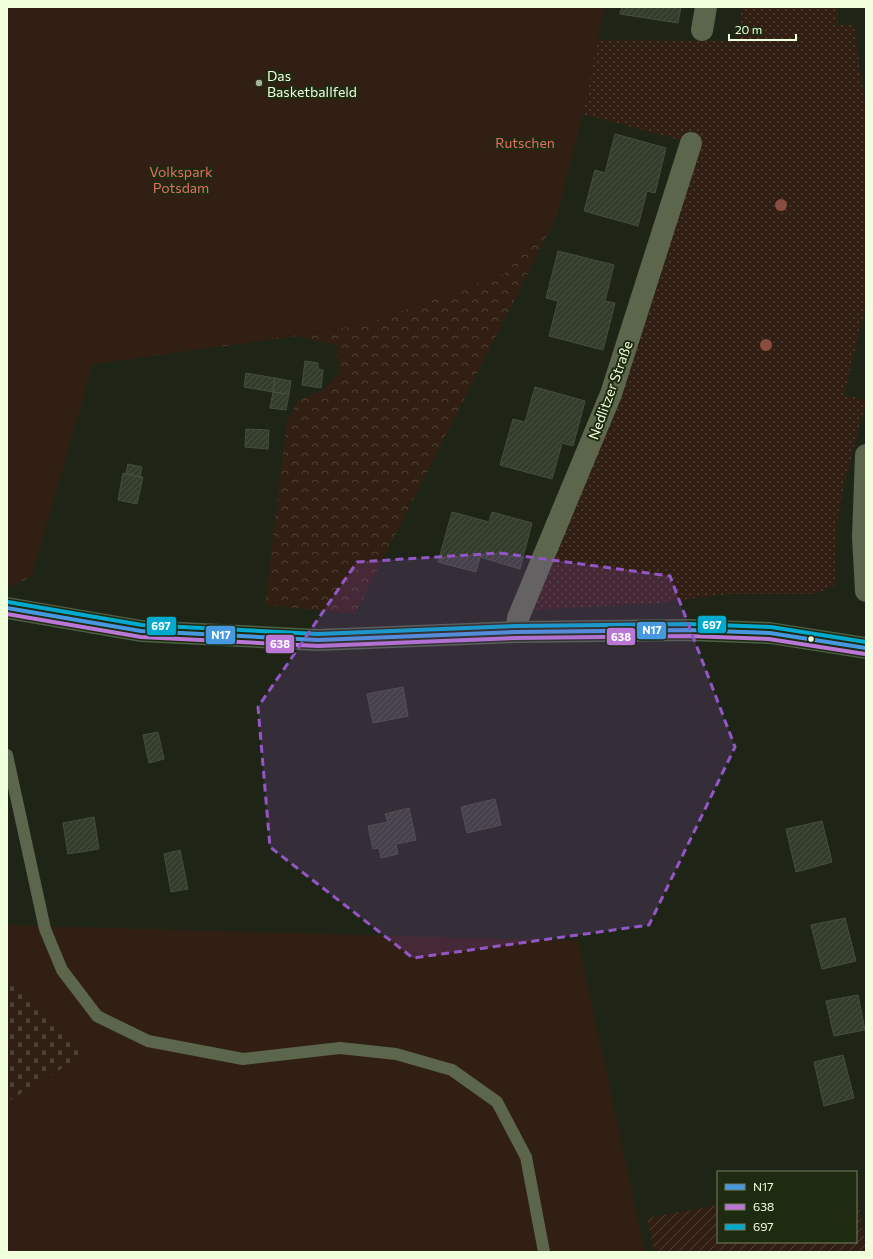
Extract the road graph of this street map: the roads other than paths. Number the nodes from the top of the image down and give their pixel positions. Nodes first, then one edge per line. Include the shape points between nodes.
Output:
1 (706, 7) edge
2 (702, 30) dead end
3 (692, 143) dead end
4 (866, 455) edge
5 (866, 591) edge
6 (7, 608) edge
7 (516, 632) junction
8 (866, 648) edge
9 (7, 754) edge
10 (544, 1252) edge

1 - 2 street
3 - 7 street, Nedlitzer Straße via 611,394 518,618
4 - 5 street via 863,537
6 - 7 main road via 141,631 318,640
7 - 8 main road via 727,631 770,633
9 - 10 lane via 45,929 62,970 97,1016 148,1042 243,1059 340,1048 396,1054 452,1070 497,1102 526,1157

